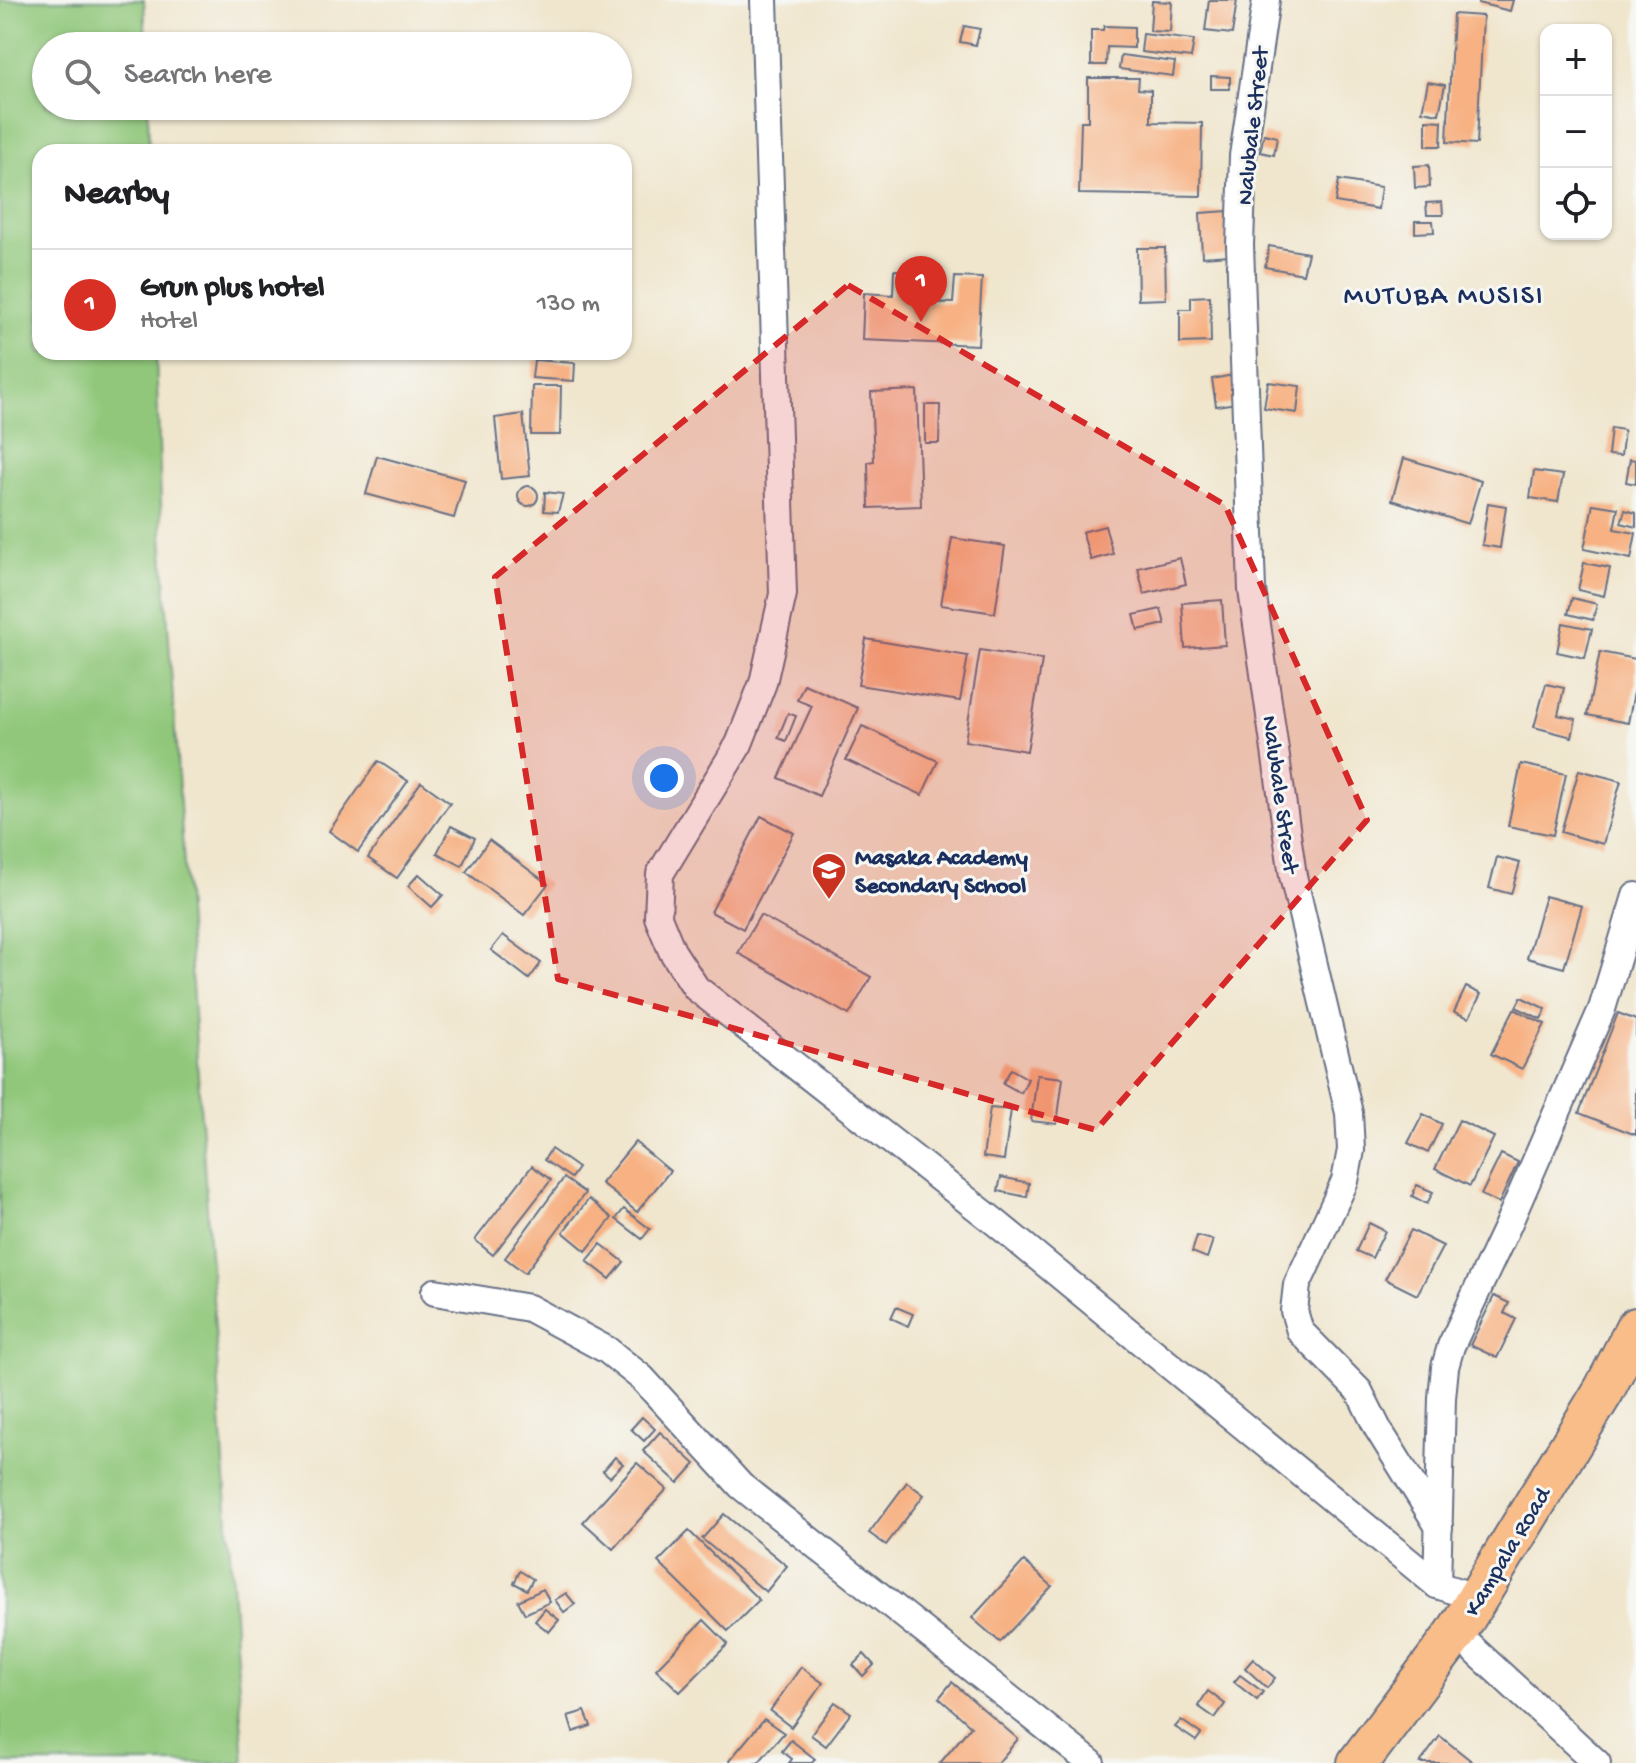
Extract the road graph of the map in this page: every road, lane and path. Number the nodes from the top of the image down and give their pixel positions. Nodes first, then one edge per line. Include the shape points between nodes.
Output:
1 (764, 0) edge
2 (1266, 0) edge
3 (1636, 896) edge
4 (435, 1292) dead end
5 (1636, 1328) edge
6 (1439, 1527) junction
7 (1437, 1585) junction
8 (1478, 1598) junction
9 (1456, 1633) junction
10 (1091, 1763) edge
11 (1358, 1763) edge
12 (1597, 1763) edge

1 - 7 street via 783,594 763,683 739,744 660,874 658,917 672,951 696,988 995,1222
2 - 6 street, Nalubale Street via 1243,156 1240,245 1252,590 1293,876 1349,1113 1351,1150 1345,1181 1297,1285 1294,1311 1300,1331 1359,1391
3 - 6 street via 1602,1009 1451,1346 1442,1398
4 - 10 street via 529,1308 607,1350 642,1378 741,1486
5 - 8 main road, Kampala Road
6 - 7 street
7 - 8 street
8 - 9 main road, Kampala Road
9 - 11 main road, Kampala Road
9 - 12 street

